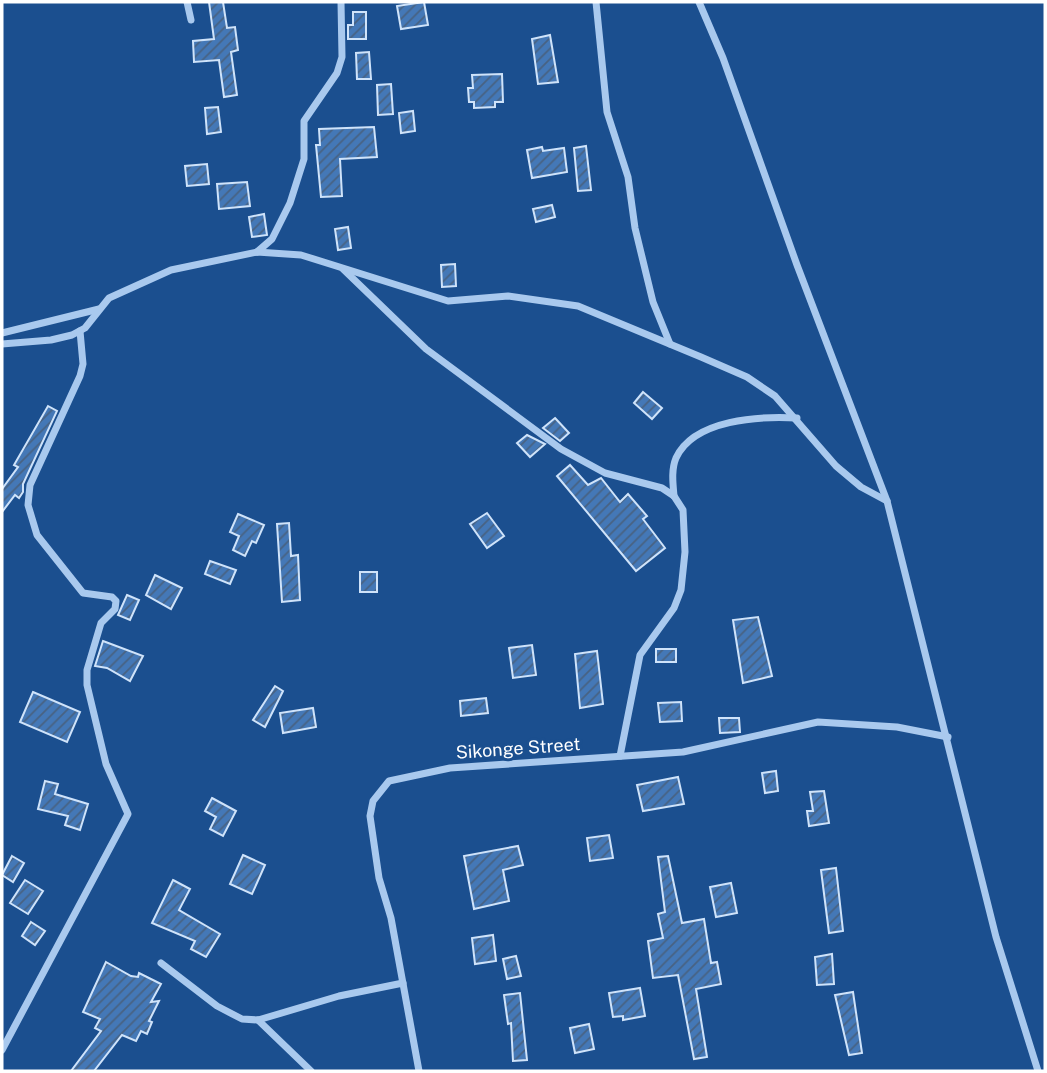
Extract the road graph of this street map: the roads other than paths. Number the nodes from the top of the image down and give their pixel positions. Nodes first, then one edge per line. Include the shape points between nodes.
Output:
1 (187, 2) edge
2 (341, 2) edge
3 (596, 2) edge
4 (699, 2) edge
5 (191, 20) dead end
6 (257, 252) junction
7 (340, 267) junction
8 (99, 309) junction
9 (80, 331) junction
10 (2, 333) edge
11 (2, 344) edge
12 (670, 344) junction
13 (797, 418) junction
14 (674, 496) junction
15 (887, 501) junction
16 (948, 737) junction
17 (620, 756) junction
18 (161, 963) dead end
19 (403, 983) junction
20 (258, 1020) junction
21 (2, 1051) edge
22 (310, 1071) edge
23 (419, 1071) edge
24 (1038, 1071) edge

1 - 5 street
2 - 6 street via 342,57 337,74 304,121 304,159 290,204 272,239
3 - 12 street via 607,112 628,177 653,302
4 - 15 street
6 - 7 street via 301,256
6 - 8 street via 172,270 124,289
7 - 12 street via 448,301 518,296 578,306
7 - 14 street via 426,349 561,449 605,473 662,488
8 - 9 street
8 - 10 street
9 - 11 street via 51,340
9 - 21 street via 82,371 30,485 28,513 37,535 83,593 116,601 115,609 101,624 87,685 106,764 128,814
12 - 13 street via 747,377
13 - 14 street via 753,417 698,434 676,459
13 - 15 street via 850,479
14 - 17 street via 685,524 681,590 674,608 640,655
15 - 16 street
16 - 17 street, Sikonge Street via 897,727 818,722 682,752
16 - 24 street via 996,937
17 - 19 street, Sikonge Street via 450,768 402,777 381,787 370,816
18 - 20 street via 217,1006 242,1019
19 - 20 street
19 - 23 street, Sikonge Street
20 - 22 street

